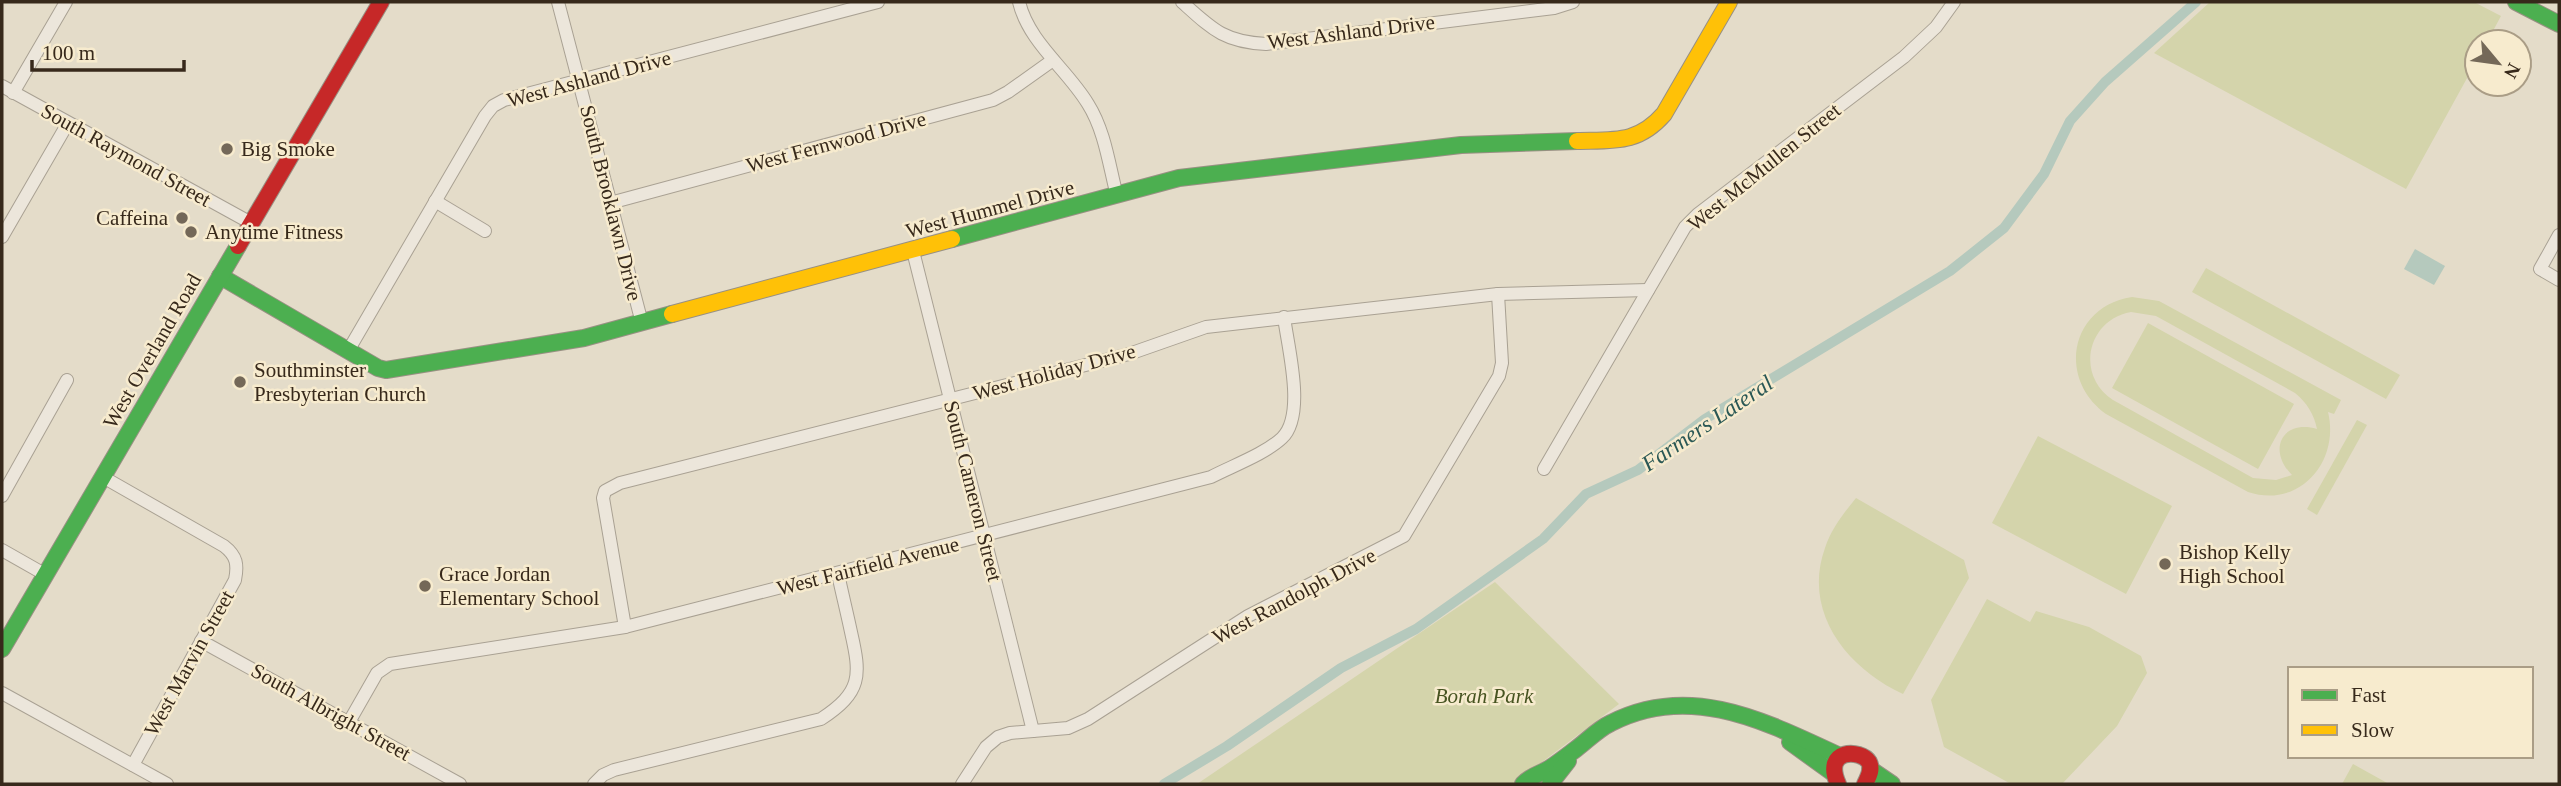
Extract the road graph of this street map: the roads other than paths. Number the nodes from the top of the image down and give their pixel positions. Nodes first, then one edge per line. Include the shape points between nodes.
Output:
1 (66, 2) edge
2 (381, 2) edge
3 (558, 2) edge
4 (878, 2) edge
5 (1019, 2) edge
6 (1182, 2) edge
7 (1573, 2) edge
8 (1730, 2) edge
9 (1954, 2) edge
10 (2516, 2) edge
11 (2559, 23) edge
12 (1053, 60) junction
13 (580, 81) junction
14 (8, 89) edge
15 (68, 123) junction
16 (1117, 196) junction
17 (435, 201) junction
18 (610, 203) junction
19 (251, 223) junction
20 (485, 231) dead end
21 (2559, 235) edge
22 (2, 237) edge
23 (913, 251) junction
24 (220, 276) junction
25 (2559, 280) edge
26 (1648, 290) junction
27 (1498, 294) junction
28 (1284, 317) junction
29 (642, 323) junction
30 (348, 351) junction
31 (68, 380) dead end
32 (950, 399) junction
33 (1544, 469) dead end
34 (103, 477) junction
35 (2, 496) edge
36 (984, 536) junction
37 (2, 550) edge
38 (838, 574) junction
39 (46, 575) junction
40 (625, 626) junction
41 (201, 641) junction
42 (2, 649) edge
43 (2, 694) edge
44 (349, 722) junction
45 (1769, 726) junction
46 (1033, 731) junction
47 (1584, 743) junction
48 (1840, 756) junction
49 (133, 765) junction
50 (1868, 776) edge
51 (965, 779) edge
52 (1836, 781) edge
53 (167, 784) edge
54 (460, 784) edge
55 (594, 784) edge
56 (977, 784) edge
57 (1523, 784) edge
58 (1550, 784) edge
59 (1892, 784) edge

1 - 14 street
2 - 19 street, West Overland Road
3 - 13 street, South Brooklawn Drive
4 - 13 street, West Ashland Drive
5 - 12 street via 1025,21
6 - 7 street, West Ashland Drive via 1226,37 1266,44
8 - 16 street, West Hummel Drive via 1664,114 1641,135 1461,145 1179,178
9 - 26 street, West McMullen Street via 1904,57 1698,214 1685,227
10 - 11 street
12 - 16 street via 1072,81 1101,131
12 - 18 street, West Fernwood Drive via 993,100
13 - 17 street, West Ashland Drive via 493,106
13 - 18 street, South Brooklawn Drive
14 - 15 street, South Raymond Street
15 - 19 street, South Raymond Street
15 - 22 street
16 - 23 street, West Hummel Drive
17 - 20 street
17 - 30 street, West Ashland Drive
18 - 29 street, South Brooklawn Drive
19 - 24 street, West Overland Road
21 - 25 street via 2540,270
23 - 29 street, West Hummel Drive
23 - 32 street, South Cameron Street
24 - 30 street, West Hummel Drive
24 - 34 street, West Overland Road
26 - 27 street, West Holiday Drive
26 - 33 street, West McMullen Street
27 - 28 street, West Holiday Drive
27 - 46 street, West Randolph Drive via 1499,376 1404,536 1248,616 1088,719 1068,728
28 - 32 street, West Holiday Drive via 1206,327 1129,354
28 - 36 street, West Fairfield Avenue via 1296,407 1290,429 1282,438 1197,482
29 - 30 street, West Hummel Drive via 584,338 386,370
31 - 35 street
32 - 36 street, South Cameron Street
32 - 40 street, West Holiday Drive via 610,487 605,491 604,507
34 - 39 street, West Overland Road
34 - 41 street, West Marvin Street via 224,546 236,558 235,580
36 - 38 street, West Fairfield Avenue
36 - 46 street, South Cameron Street
37 - 39 street
38 - 40 street, West Fairfield Avenue
38 - 55 street via 858,663 851,694 838,708 821,719 614,771
39 - 42 street, West Overland Road
40 - 44 street, West Fairfield Avenue via 390,664 377,673
41 - 44 street, South Albright Street
41 - 49 street, West Marvin Street
43 - 49 street
44 - 54 street, South Albright Street
45 - 47 street via 1720,707 1674,706 1629,715
45 - 48 street
45 - 52 street
46 - 51 street, West Randolph Drive via 998,737
47 - 57 street
47 - 58 street
48 - 50 street via 1859,754 1868,762
48 - 52 street
49 - 53 street
50 - 59 street
51 - 56 street

